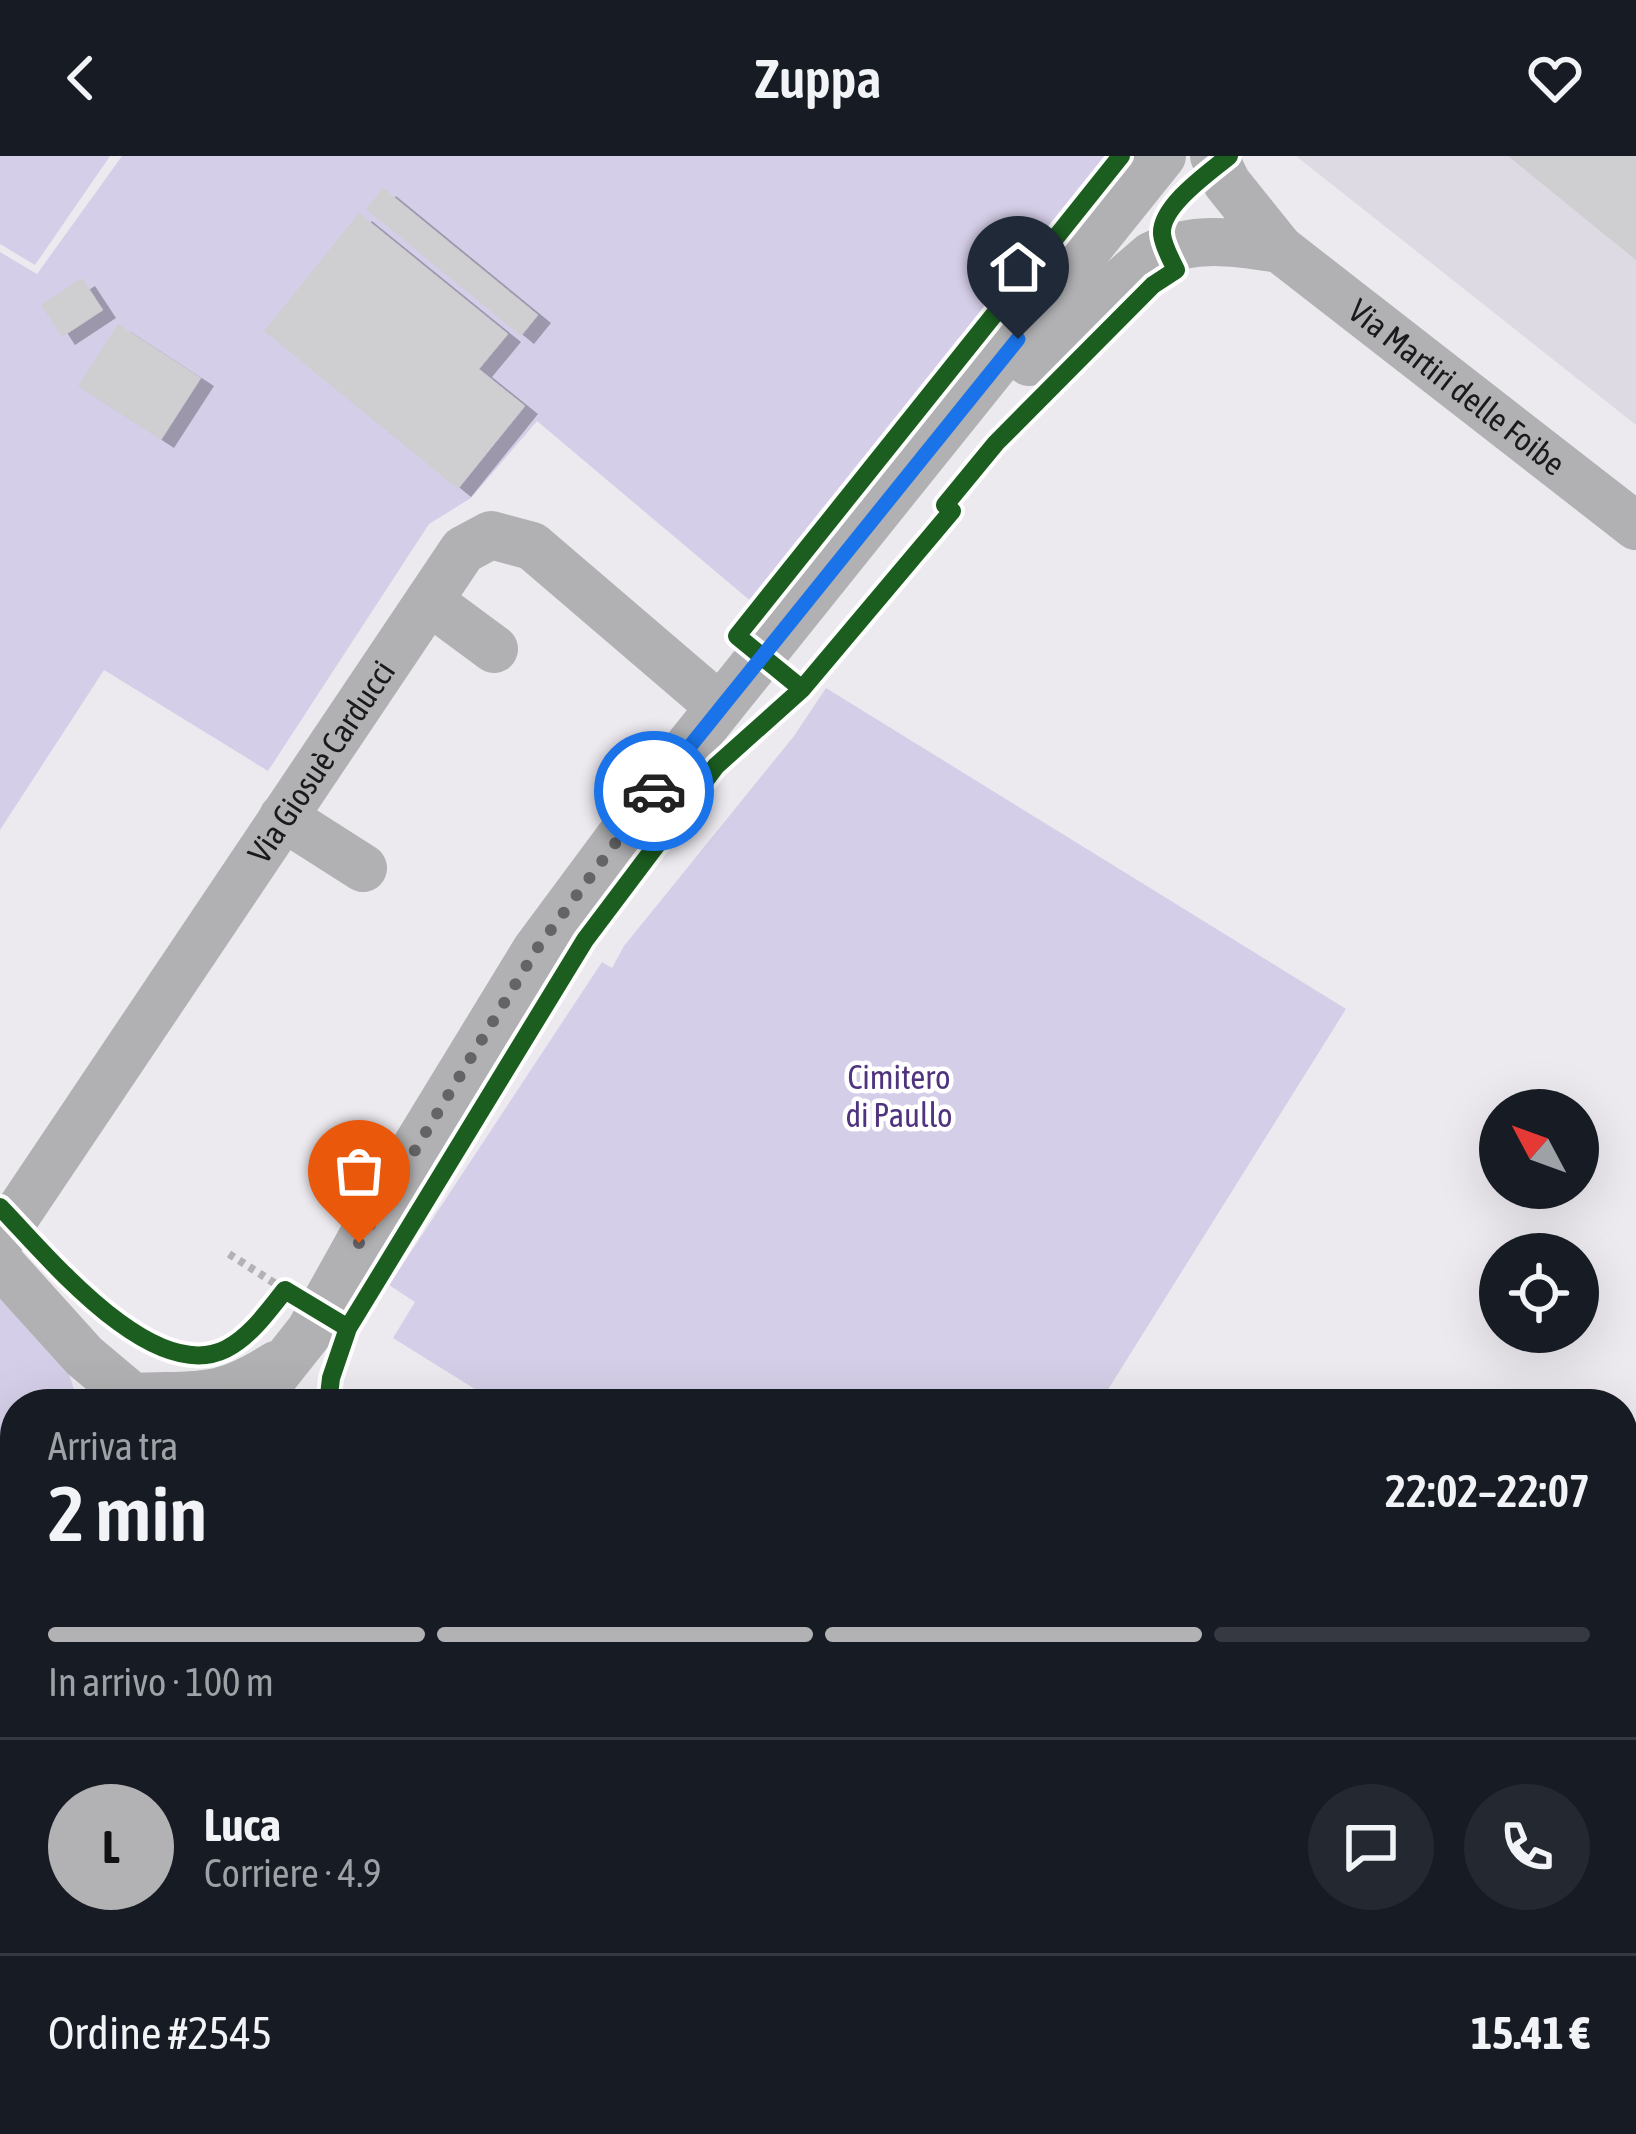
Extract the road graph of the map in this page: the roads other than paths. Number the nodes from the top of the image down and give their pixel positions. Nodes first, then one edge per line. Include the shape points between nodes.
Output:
1 (1162, 156) edge
2 (1214, 156) edge
3 (1280, 249) junction
4 (934, 443) junction
5 (1636, 526) edge
6 (429, 601) junction
7 (494, 649) dead end
8 (720, 707) junction
9 (284, 818) junction
10 (363, 868) dead end
11 (0, 1240) edge
12 (0, 1263) edge
13 (296, 1333) edge
14 (116, 1389) edge
15 (235, 1389) edge
16 (261, 1389) edge

1 - 4 street
2 - 3 street, Via Martiri delle Foibe
3 - 4 street via 1205,241 1151,256
3 - 5 street, Via Martiri delle Foibe
4 - 8 street
6 - 7 street
6 - 8 street, Via Giosuè Carducci via 477,542 491,535 532,546
6 - 9 street, Via Giosuè Carducci
8 - 13 street via 536,950
9 - 10 street
9 - 11 street, Via Giosuè Carducci
12 - 14 street
13 - 15 street
13 - 16 street

